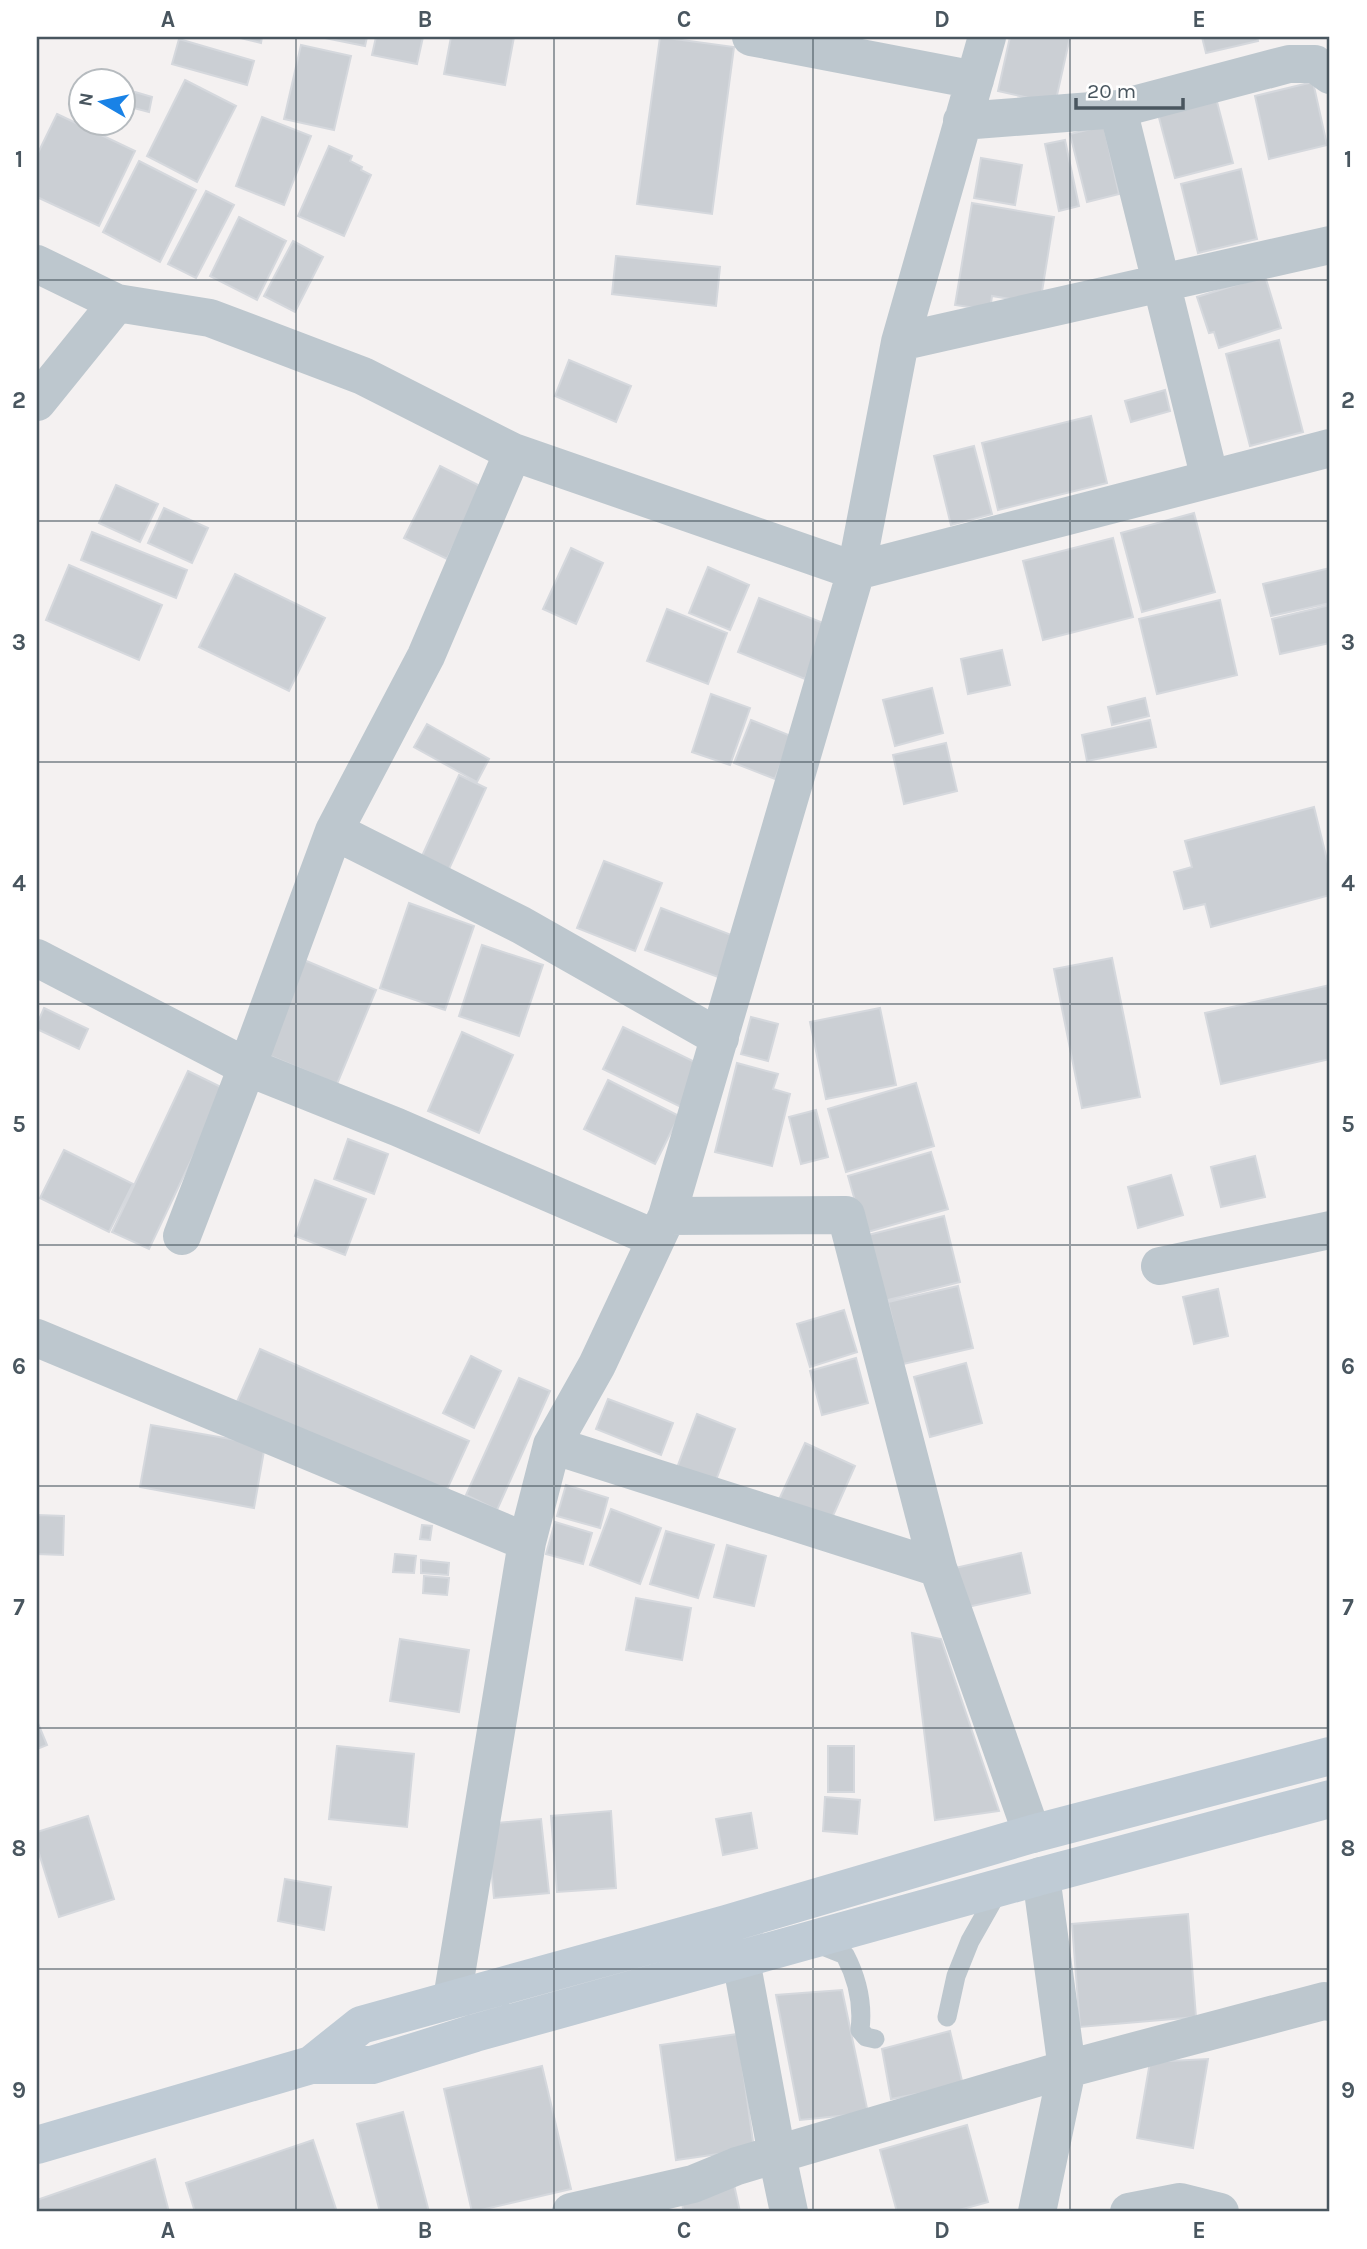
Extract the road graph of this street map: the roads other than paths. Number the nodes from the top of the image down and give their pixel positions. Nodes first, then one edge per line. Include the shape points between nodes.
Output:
1 (751, 37) edge
2 (987, 37) edge
3 (1330, 75) edge
4 (975, 80) junction
5 (1118, 109) junction
6 (962, 121) junction
7 (1330, 245) edge
8 (37, 264) edge
9 (1162, 283) junction
10 (117, 303) junction
11 (900, 342) junction
12 (37, 402) edge
13 (1330, 448) edge
14 (513, 452) junction
15 (1210, 479) junction
16 (856, 571) junction
17 (334, 831) junction
18 (37, 958) edge
19 (720, 1038) junction
20 (247, 1067) junction
21 (661, 1227) junction
22 (1330, 1230) edge
23 (181, 1236) dead end
24 (1160, 1266) dead end
25 (37, 1338) edge
26 (552, 1446) junction
27 (527, 1542) junction
28 (938, 1569) junction
29 (1330, 1756) edge
30 (1330, 1799) edge
31 (1032, 1834) junction
32 (1041, 1876) junction
33 (1001, 1887) junction
34 (810, 1941) junction
35 (741, 1961) junction
36 (452, 1998) junction
37 (1330, 2002) edge
38 (947, 2017) dead end
39 (874, 2039) dead end
40 (311, 2065) junction
41 (1067, 2069) junction
42 (37, 2145) edge
43 (777, 2155) junction
44 (571, 2212) edge
45 (789, 2212) edge
46 (1037, 2212) edge
47 (1129, 2212) edge
48 (1220, 2212) edge

1 - 4 street
2 - 4 street
3 - 5 street via 1315,64 1289,64
4 - 6 street
5 - 6 street
5 - 9 street
6 - 11 street
7 - 9 street
8 - 10 street
9 - 11 street
9 - 15 street
10 - 12 street
10 - 14 street via 209,318 363,376
11 - 16 street
13 - 15 street
14 - 16 street
14 - 17 street via 426,656
15 - 16 street
16 - 19 street
17 - 19 street via 521,925
17 - 20 street
18 - 20 street
19 - 21 street
20 - 21 street
20 - 23 street
21 - 26 street via 597,1364
21 - 28 street via 846,1215
22 - 24 street
25 - 27 street
26 - 27 street
26 - 28 street
27 - 36 street
28 - 31 street
29 - 31 main road
30 - 32 main road
31 - 36 main road
32 - 33 main road
32 - 41 street
33 - 34 main road
33 - 38 lane via 970,1941
34 - 35 main road
34 - 39 lane via 845,1955 862,2011 860,2030
35 - 40 main road via 372,2065
35 - 43 street
36 - 40 main road via 361,2025
37 - 41 street
40 - 42 main road
41 - 43 street
41 - 46 street
43 - 44 street via 693,2184
43 - 45 street
47 - 48 street via 1180,2202

